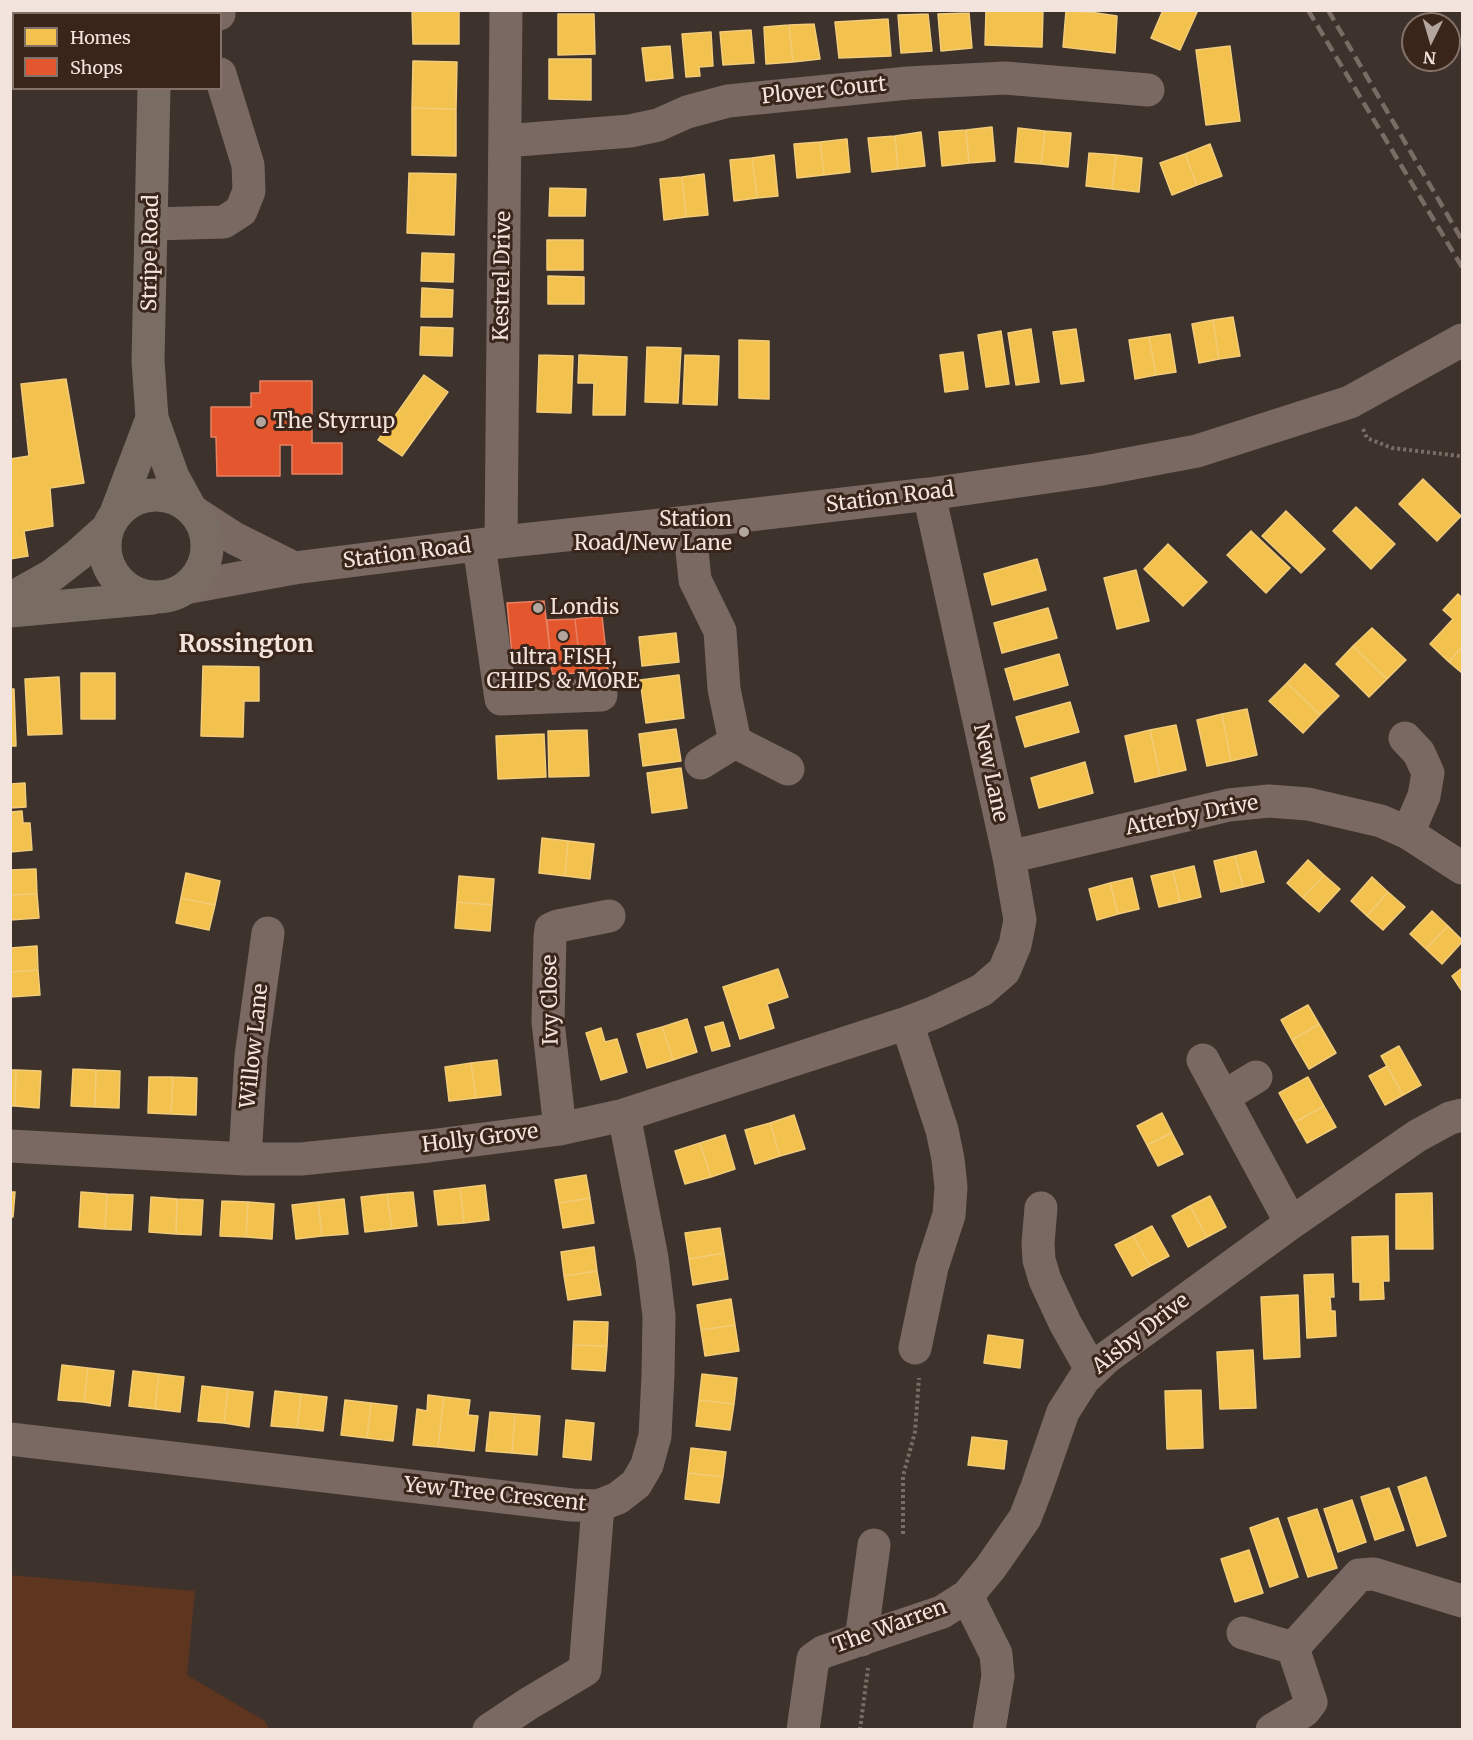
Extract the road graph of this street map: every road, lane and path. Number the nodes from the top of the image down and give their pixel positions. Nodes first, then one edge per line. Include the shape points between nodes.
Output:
1 (506, 10) edge
2 (222, 80) edge
3 (154, 90) edge
4 (1148, 90) dead end
5 (505, 141) junction
6 (152, 224) junction
7 (1462, 340) edge
8 (1350, 402) junction
9 (152, 418) junction
10 (1462, 458) edge
11 (929, 494) junction
12 (191, 509) junction
13 (112, 520) junction
14 (688, 522) junction
15 (490, 543) junction
16 (294, 568) junction
17 (190, 587) junction
18 (157, 597) junction
19 (10, 599) edge
20 (10, 611) edge
21 (601, 695) dead end
22 (1405, 738) dead end
23 (735, 742) junction
24 (701, 763) dead end
25 (788, 769) dead end
26 (1408, 833) junction
27 (1009, 857) junction
28 (1462, 868) edge
29 (609, 916) dead end
30 (268, 933) dead end
31 (920, 1018) junction
32 (1203, 1060) dead end
33 (1256, 1077) dead end
34 (1223, 1096) junction
35 (1462, 1114) edge
36 (624, 1115) junction
37 (560, 1129) junction
38 (10, 1146) edge
39 (245, 1159) junction
40 (1041, 1208) dead end
41 (1292, 1222) junction
42 (915, 1348) joint
43 (1092, 1371) junction
44 (10, 1439) edge
45 (598, 1506) junction
46 (889, 1540) joint
47 (967, 1596) junction
48 (1462, 1601) edge
49 (1243, 1633) dead end
50 (867, 1637) junction
51 (1293, 1648) junction
52 (489, 1730) edge
53 (803, 1730) edge
54 (860, 1730) edge
55 (989, 1730) edge
56 (1272, 1730) edge

1 - 5 street, Kestrel Drive
2 - 6 street via 248,165 249,191 241,212 224,222
3 - 6 main road, Stripe Road
4 - 5 street, Plover Court via 1005,78 908,82 728,101 630,131
5 - 15 street, Kestrel Drive
6 - 9 main road, Stripe Road via 148,360
7 - 8 street, Station Road
8 - 10 path via 1367,438 1392,448
8 - 11 street, Station Road via 1197,451
9 - 12 main road, Stripe Road via 172,477
9 - 13 main road, Stripe Road
11 - 14 street, Station Road
11 - 27 street, New Lane
12 - 13 main road via 178,499 146,495 130,502
12 - 16 street via 234,538
12 - 17 main road via 203,524 207,554
13 - 18 main road via 104,544 106,561 114,576 141,595
13 - 19 main road via 51,576
14 - 15 street, Station Road
14 - 23 street via 695,580 720,631 724,689
15 - 16 street, Station Road
15 - 21 street, Kestrel Drive via 501,699
16 - 17 street, Station Road
17 - 18 main road
18 - 20 main road
22 - 26 street via 1419,753 1428,774 1424,796
23 - 24 street
23 - 25 street
26 - 27 street, Atterby Drive via 1381,820 1308,804 1269,801 1229,805
26 - 28 street, Atterby Drive
27 - 31 street, New Lane via 1020,920 1004,970 982,990
29 - 37 street, Ivy Close via 551,930 548,1022
30 - 39 street, Willow Lane via 251,1056
31 - 36 street, Holly Grove
31 - 42 street via 951,1187 949,1215 932,1267
32 - 34 street
33 - 34 street
34 - 41 street
35 - 41 street, Aisby Drive via 1418,1136
36 - 37 street, Holly Grove
36 - 45 street, Yew Tree Crescent via 652,1258 659,1316 655,1436 636,1484 618,1498
37 - 39 street, Holly Grove via 301,1159
38 - 39 street, Holly Grove
40 - 43 street via 1038,1243 1045,1280
41 - 43 street, Aisby Drive
42 - 46 path via 919,1378 915,1432
43 - 47 street, Aisby Drive via 1063,1412 1025,1518
44 - 45 street, Yew Tree Crescent
45 - 52 street via 585,1670
46 - 50 street
47 - 50 street, The Warren via 942,1612
47 - 55 street via 996,1654 998,1676
48 - 51 street via 1374,1574 1359,1575
49 - 51 street
50 - 53 street, The Warren via 813,1659
50 - 54 path
51 - 56 street via 1311,1702 1304,1711

